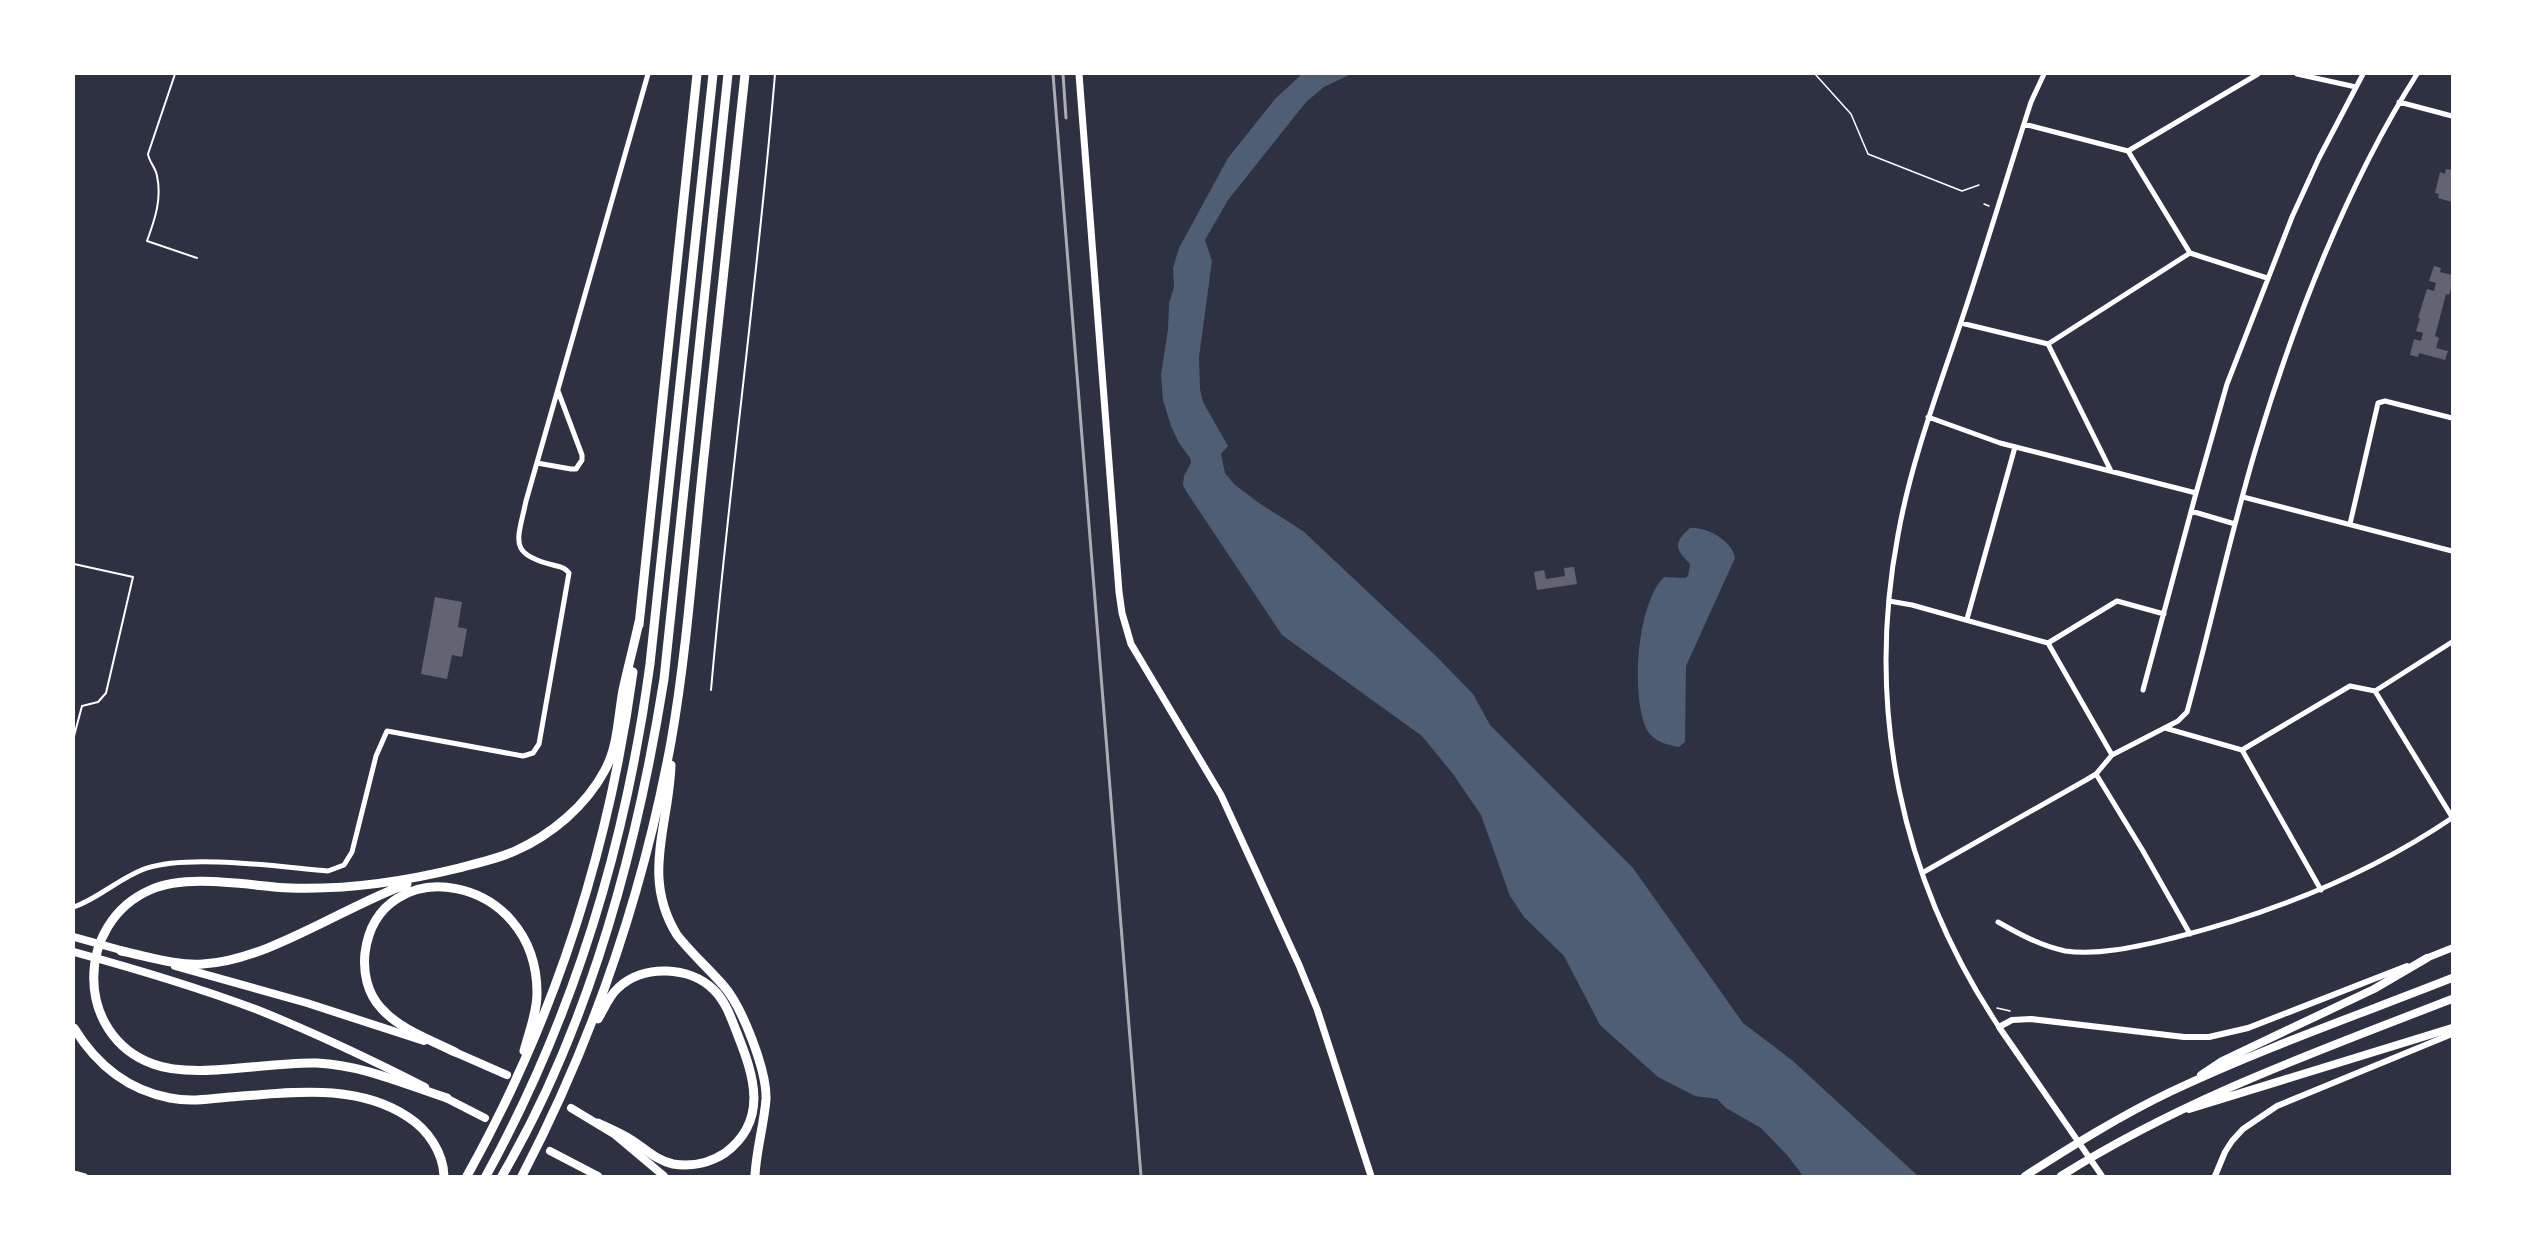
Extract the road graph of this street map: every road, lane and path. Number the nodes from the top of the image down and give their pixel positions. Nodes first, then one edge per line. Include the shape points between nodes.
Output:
1 (175, 74) edge
2 (648, 74) edge
3 (698, 74) edge
4 (713, 74) edge
5 (728, 74) edge
6 (745, 74) edge
7 (775, 74) edge
8 (1079, 74) edge
9 (1815, 74) edge
10 (2044, 74) edge
11 (2258, 74) edge
12 (2297, 74) edge
13 (2363, 74) edge
14 (2417, 74) edge
15 (2356, 87) junction
16 (2398, 102) junction
17 (2452, 116) edge
18 (2024, 124) junction
19 (2128, 151) junction
20 (1979, 185) dead end
21 (1984, 204) dead end
22 (1996, 209) junction
23 (2190, 253) junction
24 (197, 258) dead end
25 (2267, 278) junction
26 (1961, 323) junction
27 (2048, 344) junction
28 (558, 390) junction
29 (1928, 417) junction
30 (2452, 418) edge
31 (2015, 447) junction
32 (537, 463) junction
33 (2111, 471) junction
34 (2196, 493) junction
35 (2243, 497) junction
36 (2191, 511) junction
37 (2235, 524) junction
38 (2350, 524) junction
39 (2452, 551) edge
40 (74, 564) edge
41 (1888, 602) junction
42 (2163, 614) junction
43 (1967, 620) junction
44 (639, 622) junction
45 (2452, 642) edge
46 (2048, 643) junction
47 (711, 690) dead end
48 (2143, 690) dead end
49 (2374, 691) junction
50 (2165, 728) junction
51 (74, 736) edge
52 (671, 740) junction
53 (2242, 750) junction
54 (2112, 755) junction
55 (2096, 774) junction
56 (2452, 817) edge
57 (435, 873) junction
58 (1922, 873) junction
59 (2321, 891) junction
60 (74, 907) edge
61 (1998, 922) dead end
62 (2190, 934) junction
63 (74, 937) edge
64 (2452, 948) edge
65 (121, 951) junction
66 (74, 952) edge
67 (2427, 958) junction
68 (2452, 978) edge
69 (2452, 999) edge
70 (1992, 1004) dead end
71 (2014, 1012) dead end
72 (2000, 1027) junction
73 (74, 1028) edge
74 (2452, 1028) edge
75 (2452, 1034) edge
76 (581, 1050) junction
77 (455, 1052) junction
78 (525, 1055) junction
79 (507, 1075) dead end
80 (2191, 1083) junction
81 (447, 1098) junction
82 (571, 1108) dead end
83 (2172, 1114) junction
84 (485, 1118) dead end
85 (598, 1123) junction
86 (550, 1151) dead end
87 (74, 1173) edge
88 (526, 1173) edge
89 (85, 1176) edge
90 (444, 1176) edge
91 (467, 1176) edge
92 (486, 1176) edge
93 (502, 1176) edge
94 (598, 1176) edge
95 (664, 1176) edge
96 (754, 1176) edge
97 (1371, 1176) edge
98 (2025, 1176) edge
99 (2061, 1176) edge
100 (2102, 1176) edge
101 (2215, 1176) edge

1 - 24 lane via 148,154 157,174 159,205 147,241
2 - 28 street
3 - 44 highway
4 - 92 highway via 643,717 628,795 576,973 541,1065
5 - 93 highway via 654,745 618,894 576,1015 554,1071
6 - 52 highway
7 - 47 lane
8 - 97 main road via 1124,622 1138,657 1225,804 1317,1009
9 - 20 path via 1851,114 1868,154 1962,191
10 - 18 street
11 - 19 street
12 - 15 street
13 - 15 street
14 - 16 street
15 - 25 street via 2307,183
16 - 17 street
16 - 35 street via 2309,295 2273,395
18 - 19 street
18 - 22 street
19 - 23 street
21 - 22 path
22 - 26 street
23 - 25 street
23 - 27 street
25 - 34 street via 2228,384
26 - 27 street
26 - 29 street
27 - 33 street
28 - 32 street
28 - 32 street via 582,460 576,469
29 - 31 street
29 - 41 street via 1898,532
30 - 38 street via 2385,401 2379,403
31 - 33 street
31 - 43 street
32 - 60 street via 517,541 524,555 570,573 539,744 533,753 523,756 387,731 376,756 352,852 344,865 328,871 166,863 133,874
33 - 34 street
34 - 36 street
35 - 37 street
35 - 38 street
36 - 37 street
36 - 42 street
37 - 50 street via 2187,712
38 - 39 street
40 - 51 lane via 133,577 106,693 98,702 82,706
41 - 43 street
41 - 58 street via 1886,684 1891,743 1902,806
42 - 46 street via 2117,601
42 - 48 street
43 - 46 street
44 - 57 highway via 614,747 606,768 586,798 551,830 517,850
44 - 78 highway via 626,724 604,827 570,944
45 - 49 street
46 - 54 street
49 - 53 street via 2350,686
49 - 56 street
50 - 53 street
50 - 54 street
52 - 76 highway via 657,811 621,941
52 - 96 highway via 659,887 670,924 685,946 730,993 758,1058 766,1100
53 - 59 street
54 - 55 street
55 - 58 street
55 - 62 street
56 - 59 street via 2395,854
57 - 65 highway via 383,892 229,962 188,964
57 - 81 highway via 380,885 333,889 173,883 149,890 132,900 109,924 97,950 93,983 99,1008 114,1035 135,1055 158,1066 180,1070 332,1064 366,1070
58 - 72 street via 1961,965
59 - 62 street
61 - 62 street via 2048,946 2085,952 2150,944
63 - 65 highway
64 - 67 main road
65 - 77 highway via 307,1003
66 - 81 highway via 257,1010 337,1043
67 - 72 street via 2248,1028 2209,1037 2031,1019 2012,1020
67 - 80 highway via 2374,989 2222,1061
68 - 80 highway
69 - 83 highway via 2239,1082
70 - 71 path
72 - 100 street
73 - 90 highway via 110,1071 169,1098 329,1093 392,1107 431,1139 442,1161
74 - 83 highway
75 - 101 street via 2277,1106 2232,1141
76 - 85 highway via 618,988 642,974 679,972 706,983 724,1002 754,1086 753,1113 741,1137 722,1155 699,1164 660,1160
76 - 88 highway
77 - 78 highway via 390,1017 376,1002 365,974 367,944 380,916 395,901 430,888 452,887 477,894 497,905 519,928 532,960 537,992
77 - 79 highway
78 - 91 highway
80 - 98 highway via 2149,1103
81 - 84 highway
82 - 85 highway
83 - 99 highway
85 - 95 highway
86 - 94 highway
87 - 89 street

